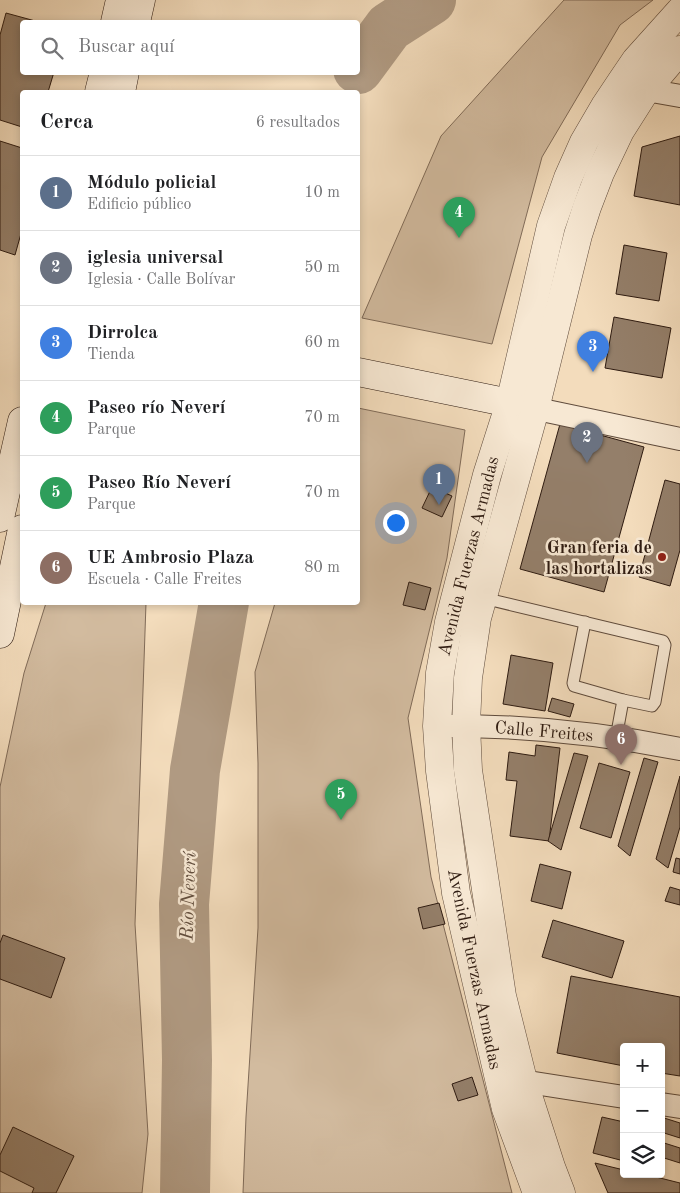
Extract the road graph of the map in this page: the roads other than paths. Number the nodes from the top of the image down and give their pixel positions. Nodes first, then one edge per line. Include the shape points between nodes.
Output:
1 (120, 0) edge
2 (141, 0) edge
3 (680, 11) edge
4 (115, 20) edge
5 (136, 20) edge
6 (680, 50) edge
7 (103, 75) edge
8 (124, 75) edge
9 (634, 86) junction
10 (100, 90) edge
11 (121, 90) edge
12 (680, 96) edge
13 (360, 372) edge
14 (522, 406) junction
15 (20, 430) edge
16 (680, 439) edge
17 (0, 518) edge
18 (20, 539) edge
19 (482, 598) junction
20 (585, 622) junction
21 (0, 634) edge
22 (623, 700) junction
23 (466, 725) junction
24 (437, 726) junction
25 (616, 738) junction
26 (680, 749) edge
27 (510, 1079) junction
28 (620, 1096) edge
29 (665, 1105) edge
30 (680, 1107) edge
31 (537, 1193) edge
32 (561, 1193) edge

1 - 4 street
2 - 5 street
3 - 9 street, Avenida Fuerzas Armadas via 636,60
6 - 9 street, Avenida Fuerzas Armadas
7 - 10 street
8 - 11 street
9 - 12 street
9 - 14 street, Avenida Fuerzas Armadas via 605,106 584,142 551,226
13 - 14 street
14 - 16 street
14 - 19 street, Avenida Fuerzas Armadas
14 - 24 street, Avenida Fuerzas Armadas via 487,475 448,622 440,673
15 - 17 street
18 - 21 street
19 - 20 lane
19 - 23 street, Avenida Fuerzas Armadas via 468,678
20 - 22 lane via 574,686
20 - 22 lane via 657,638 665,645 652,706
22 - 25 lane
23 - 24 street, Calle Freites
23 - 25 street, Calle Freites
23 - 27 street, Avenida Fuerzas Armadas via 468,770
24 - 27 street, Avenida Fuerzas Armadas via 456,893
25 - 26 street, Calle Freites
27 - 28 street
27 - 31 street, Avenida Fuerzas Armadas via 506,1109
27 - 32 street, Avenida Fuerzas Armadas
29 - 30 street

